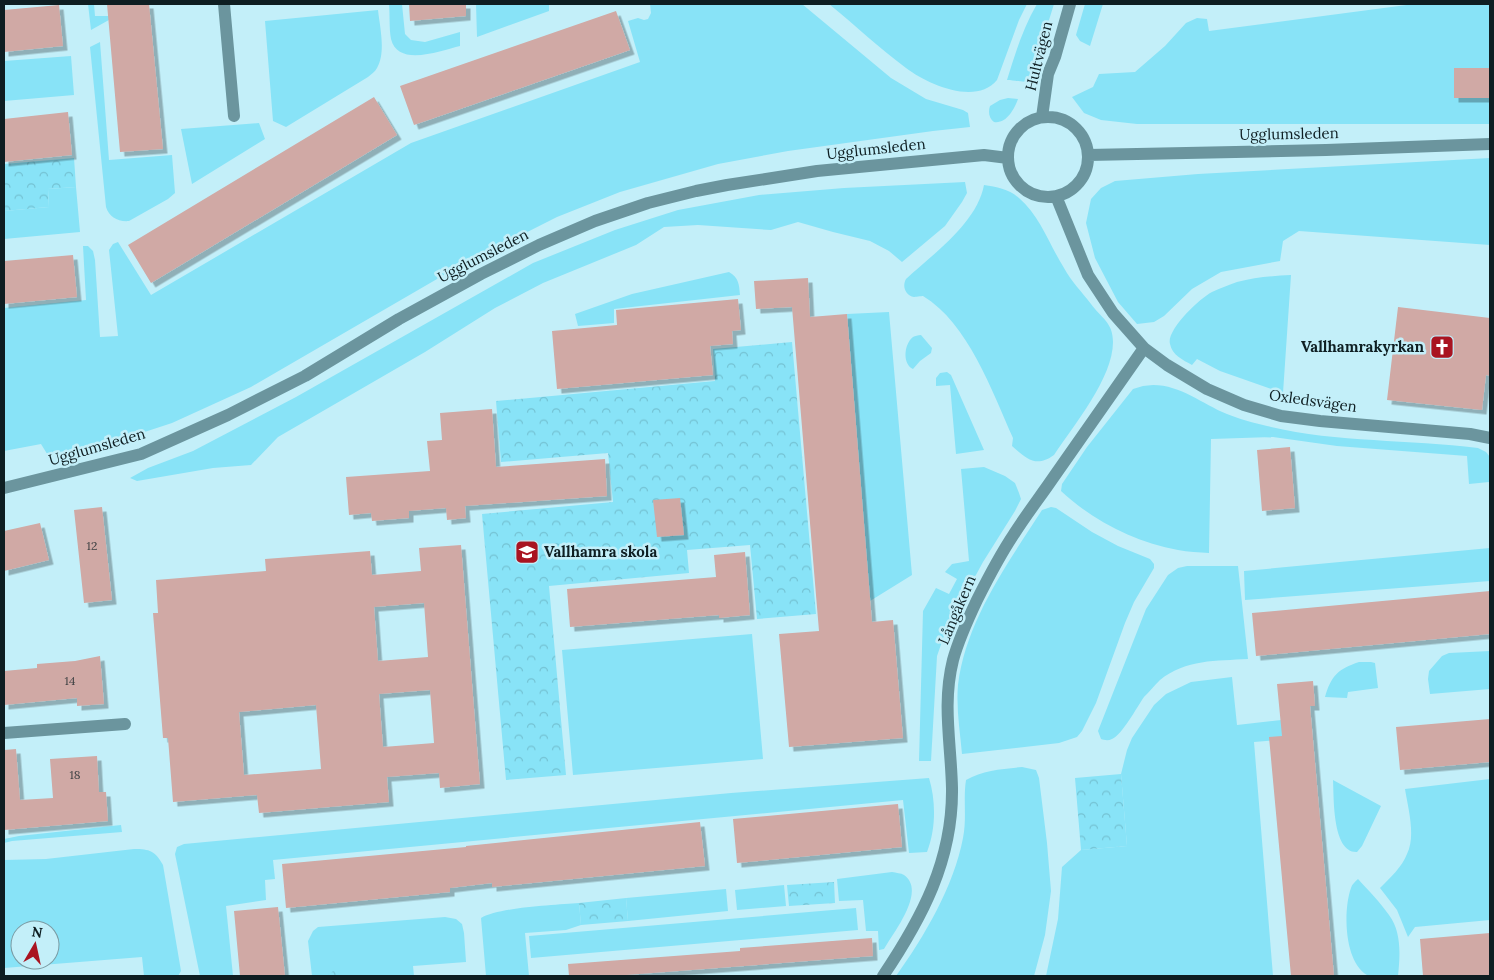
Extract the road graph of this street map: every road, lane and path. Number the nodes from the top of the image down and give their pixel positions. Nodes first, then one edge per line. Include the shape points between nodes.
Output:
1 (224, 4) edge
2 (1070, 4) edge
3 (234, 116) dead end
4 (1042, 117) junction
5 (1490, 144) edge
6 (1088, 155) junction
7 (1008, 158) junction
8 (1056, 196) junction
9 (1144, 348) junction
10 (1490, 438) edge
11 (4, 488) edge
12 (124, 724) dead end
13 (4, 733) edge
14 (884, 976) edge

1 - 3 street
2 - 4 street, Hultvägen via 1056,57 1048,74
4 - 6 street via 1056,117 1074,126 1082,136
4 - 7 street via 1018,131 1010,143
5 - 6 street, Ugglumsleden
6 - 8 street via 1078,183
7 - 8 street via 1012,173 1021,186 1035,194
7 - 11 street, Ugglumsleden via 984,155 817,172 696,191 639,206 539,245 398,319 305,376 141,454
8 - 9 street, Oxledsvägen via 1088,275 1113,313
9 - 10 street, Oxledsvägen via 1207,389 1281,416
9 - 14 street, Långåkern via 1013,535 962,631 948,688 952,811 947,842 939,871 917,922
12 - 13 street

